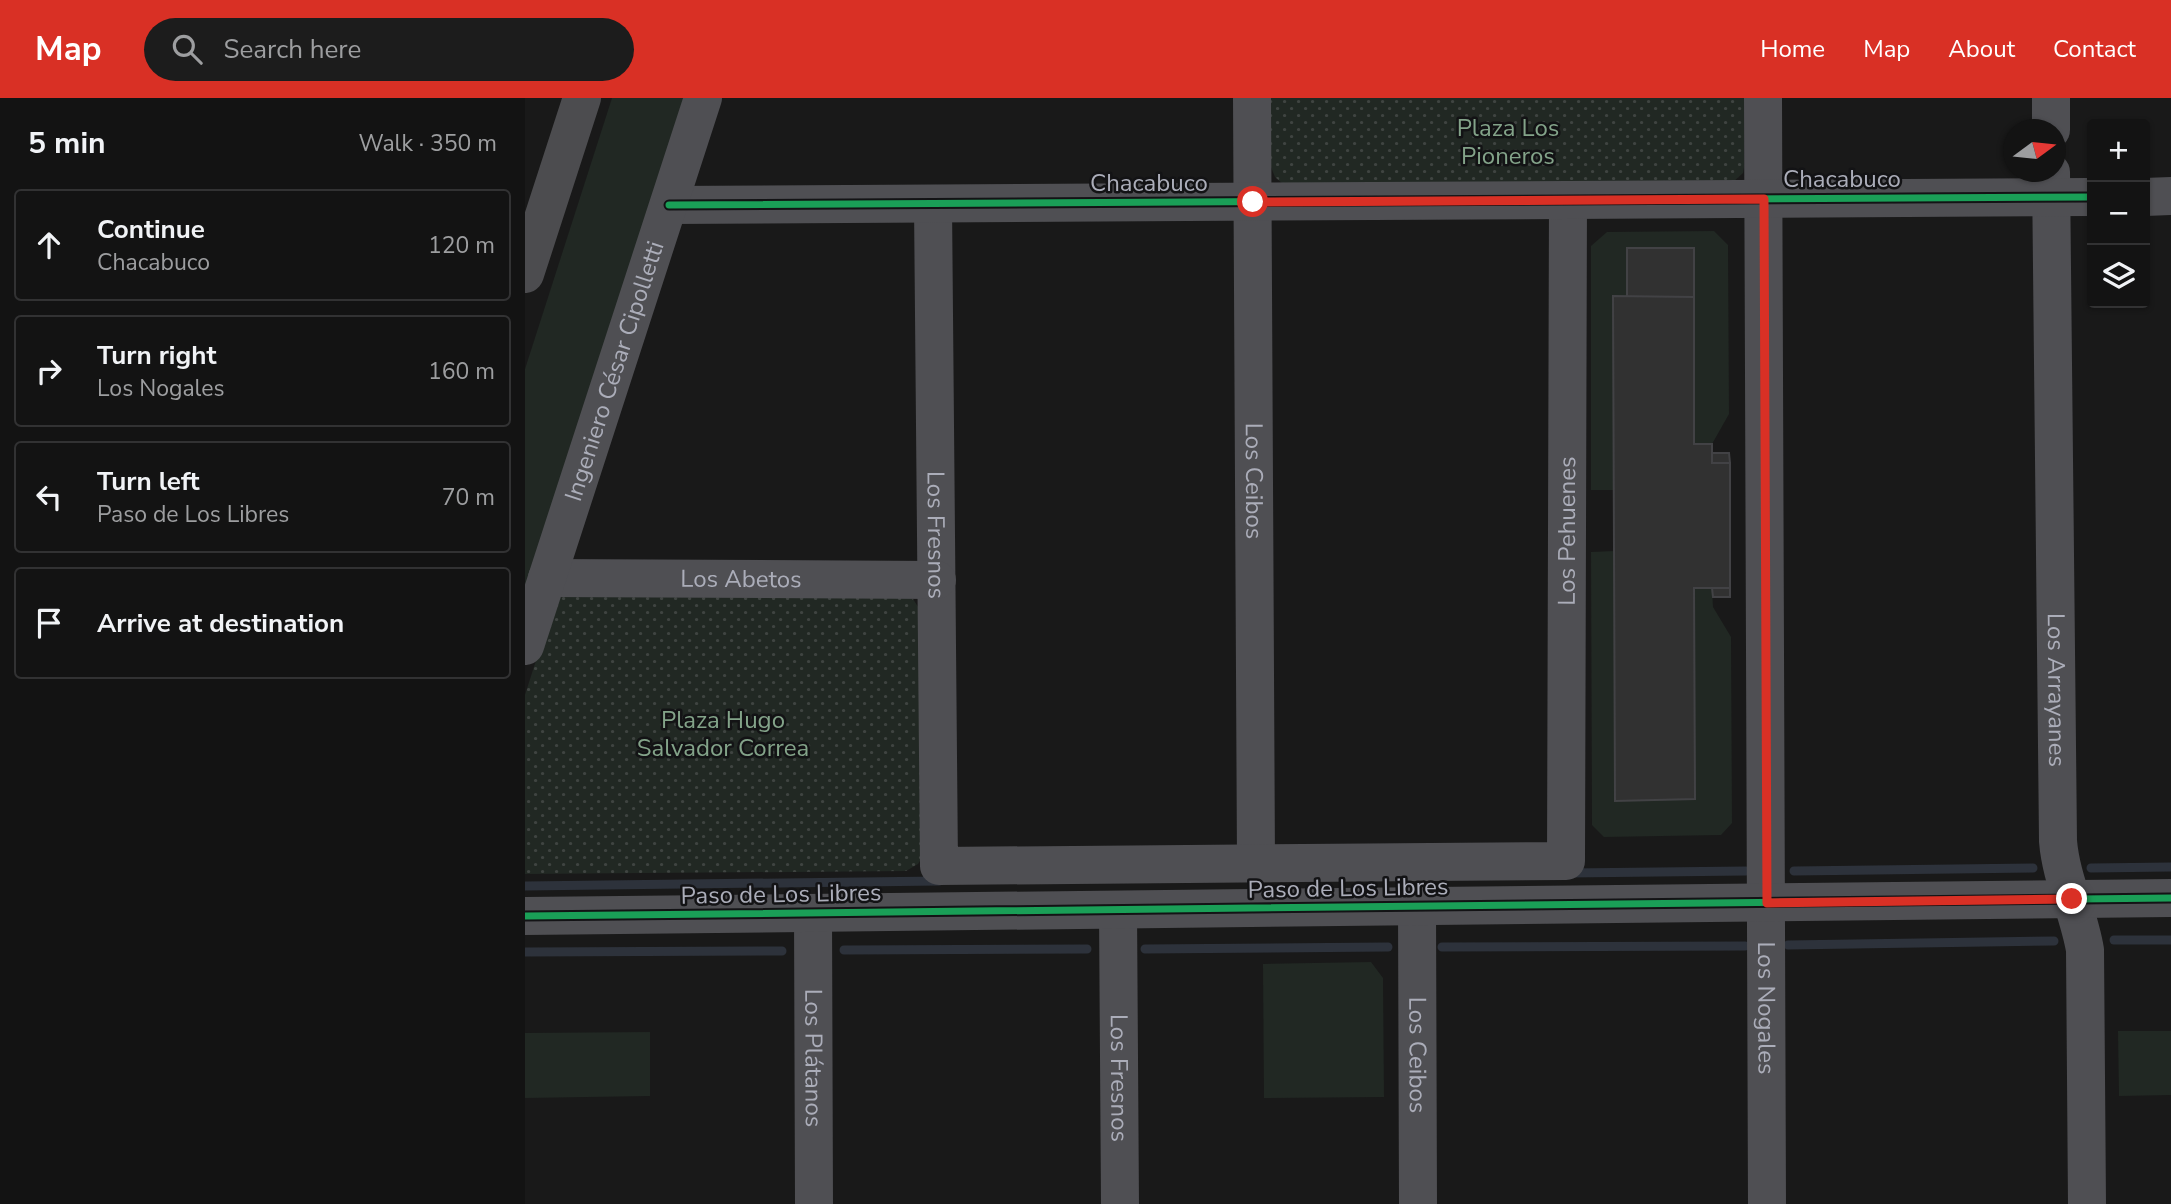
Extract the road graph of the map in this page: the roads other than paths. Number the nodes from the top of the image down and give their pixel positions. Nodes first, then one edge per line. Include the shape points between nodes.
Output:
1 (582, 98) edge
2 (703, 98) edge
3 (1252, 98) edge
4 (1763, 98) edge
5 (2051, 98) edge
6 (2051, 119) edge
7 (2051, 184) edge
8 (2087, 195) edge
9 (2150, 197) edge
10 (2171, 197) edge
11 (1764, 199) junction
12 (1568, 200) junction
13 (1253, 202) junction
14 (933, 204) junction
15 (669, 205) junction
16 (525, 274) edge
17 (547, 578) junction
18 (937, 580) junction
19 (525, 646) edge
20 (1256, 863) junction
21 (2171, 898) edge
22 (2072, 899) junction
23 (1767, 903) junction
24 (1417, 906) junction
25 (1118, 910) junction
26 (813, 913) junction
27 (525, 916) edge
28 (814, 1204) edge
29 (1120, 1204) edge
30 (1418, 1204) edge
31 (1767, 1204) edge
32 (2087, 1204) edge

1 - 16 highway
2 - 15 street, Ingeniero César Cipolletti
3 - 13 street, Los Ceibos
4 - 11 street, Los Nogales
5 - 6 street
7 - 8 street, Chacabuco
7 - 11 street, Chacabuco
7 - 22 street, Los Arrayanes via 2058,841
9 - 10 street
11 - 12 street, Chacabuco
11 - 23 street, Los Nogales
12 - 13 street, Chacabuco
12 - 20 street, Los Pehuenes via 1566,861
13 - 14 street, Chacabuco
13 - 20 street, Los Ceibos
14 - 15 street, Chacabuco
14 - 18 street, Los Fresnos
15 - 17 street, Ingeniero César Cipolletti
17 - 18 street, Los Abetos
17 - 19 street, Ingeniero César Cipolletti
18 - 20 street, Los Fresnos via 939,866
21 - 22 street, Paso de Los Libres
22 - 23 street, Paso de Los Libres
22 - 32 street, Los Arrayanes via 2086,959
23 - 24 street, Paso de Los Libres
23 - 31 street, Los Nogales
24 - 25 street, Paso de Los Libres
24 - 30 street, Los Ceibos
25 - 26 street, Paso de Los Libres
25 - 29 street, Los Fresnos
26 - 27 street, Paso de Los Libres
26 - 28 street, Los Plátanos

